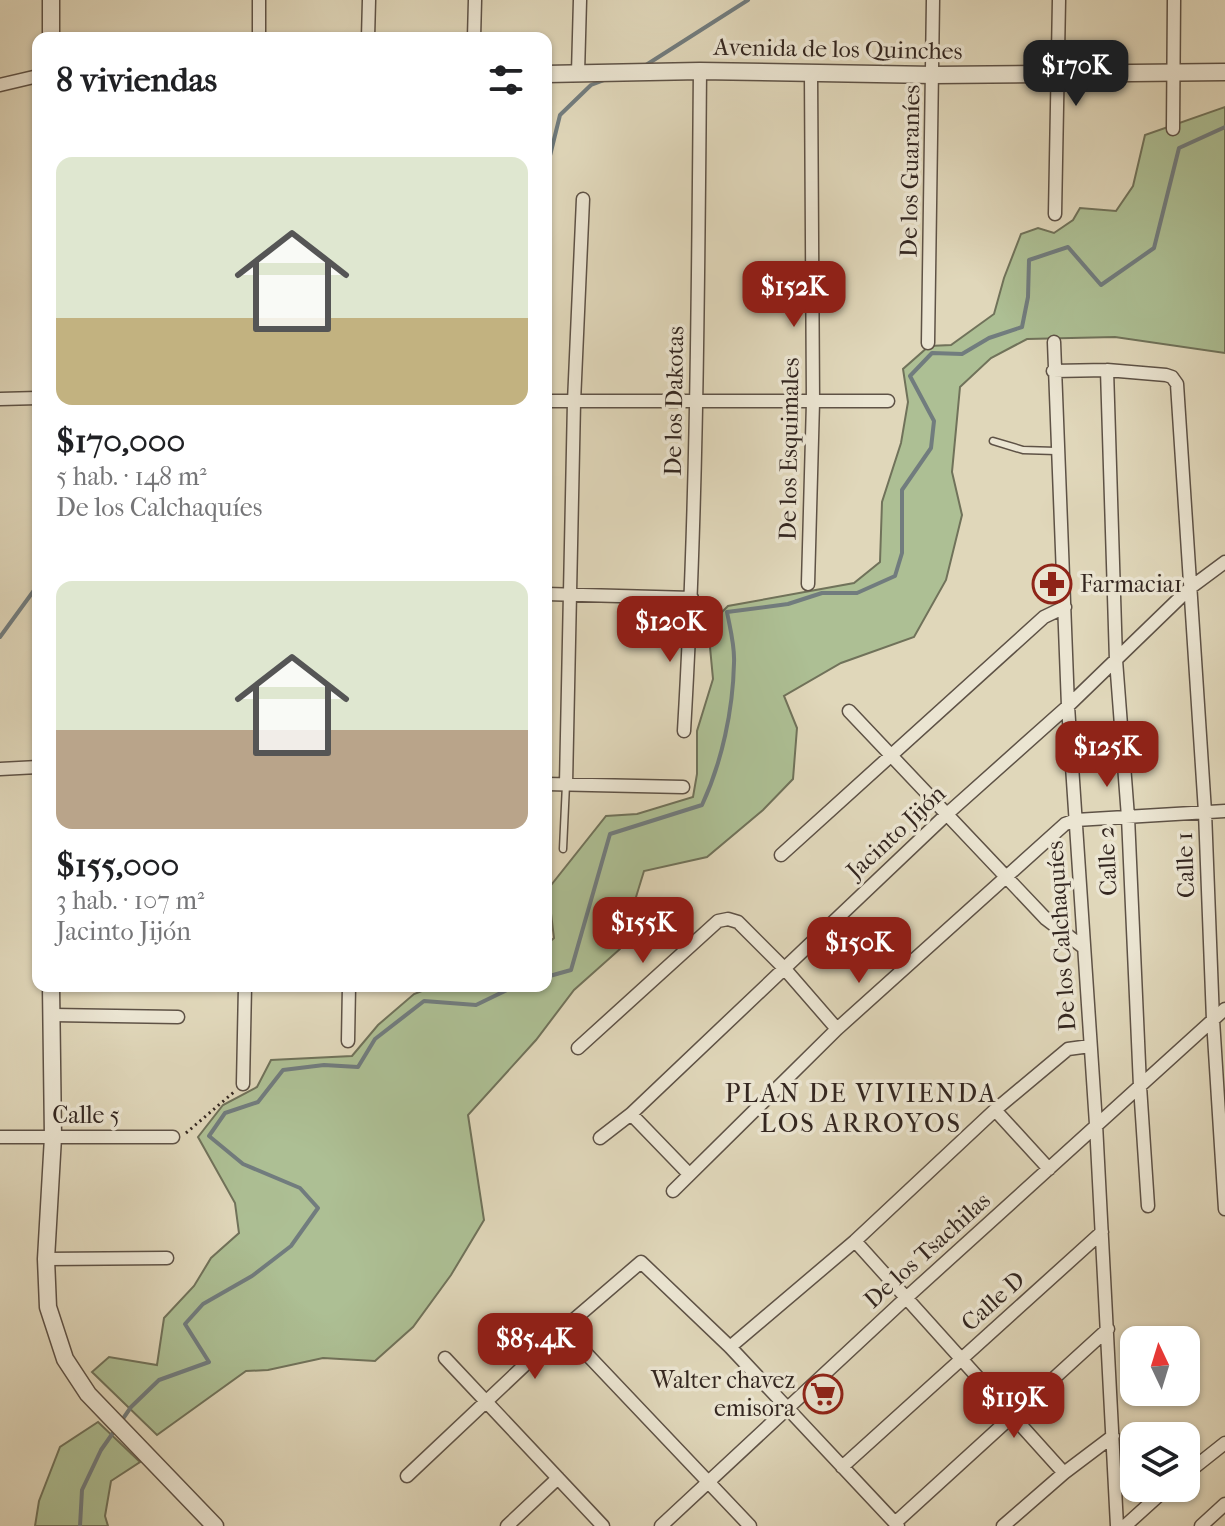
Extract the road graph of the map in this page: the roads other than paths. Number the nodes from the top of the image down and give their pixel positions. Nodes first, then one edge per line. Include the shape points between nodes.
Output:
1 (51, 0) edge
2 (259, 0) edge
3 (369, 0) edge
4 (475, 0) edge
5 (580, 0) edge
6 (933, 0) edge
7 (1059, 0) edge
8 (1174, 0) edge
9 (51, 32) edge
10 (259, 32) edge
11 (368, 32) edge
12 (474, 32) edge
13 (700, 71) junction
14 (1059, 72) junction
15 (1174, 72) junction
16 (1225, 72) edge
17 (578, 73) junction
18 (552, 74) edge
19 (811, 74) junction
20 (934, 75) junction
21 (32, 77) edge
22 (0, 85) edge
23 (1173, 129) dead end
24 (583, 199) dead end
25 (1055, 214) dead end
26 (1054, 342) dead end
27 (928, 343) dead end
28 (1107, 370) junction
29 (1053, 371) junction
30 (32, 398) edge
31 (0, 399) edge
32 (552, 401) edge
33 (888, 401) dead end
34 (574, 402) junction
35 (813, 402) junction
36 (697, 403) junction
37 (993, 441) dead end
38 (1056, 451) junction
39 (1225, 562) edge
40 (808, 584) dead end
41 (1190, 588) junction
42 (552, 594) edge
43 (570, 595) junction
44 (692, 598) junction
45 (1065, 607) junction
46 (1116, 660) junction
47 (1068, 706) junction
48 (849, 711) dead end
49 (684, 731) dead end
50 (892, 755) junction
51 (32, 767) edge
52 (0, 769) edge
53 (552, 784) edge
54 (566, 784) junction
55 (683, 787) dead end
56 (1225, 811) edge
57 (1205, 812) junction
58 (947, 814) junction
59 (1128, 817) junction
60 (1076, 820) junction
61 (563, 849) dead end
62 (781, 855) dead end
63 (1007, 878) junction
64 (1083, 947) junction
65 (784, 968) junction
66 (51, 992) edge
67 (245, 992) edge
68 (349, 992) edge
69 (1225, 1009) edge
70 (53, 1015) junction
71 (178, 1017) dead end
72 (1213, 1020) junction
73 (837, 1029) junction
74 (348, 1041) dead end
75 (1090, 1046) junction
76 (578, 1048) dead end
77 (243, 1084) road end
78 (1140, 1086) junction
79 (995, 1110) junction
80 (631, 1114) junction
81 (1096, 1124) junction
82 (0, 1137) edge
83 (53, 1137) junction
84 (173, 1137) road end
85 (600, 1138) dead end
86 (1049, 1169) junction
87 (689, 1174) junction
88 (673, 1191) dead end
89 (1148, 1206) dead end
90 (1225, 1209) edge
91 (1102, 1232) junction
92 (855, 1241) junction
93 (167, 1258) dead end
94 (46, 1259) junction
95 (906, 1298) junction
96 (563, 1329) junction
97 (1108, 1329) junction
98 (730, 1347) junction
99 (445, 1358) dead end
100 (961, 1359) junction
101 (486, 1402) junction
102 (788, 1408) junction
103 (1013, 1417) junction
104 (1113, 1436) junction
105 (1225, 1443) edge
106 (1200, 1463) edge
107 (842, 1467) junction
108 (1064, 1473) junction
109 (407, 1476) dead end
110 (558, 1478) junction
111 (708, 1481) junction
112 (1152, 1502) edge
113 (1225, 1504) edge
114 (896, 1524) edge
115 (215, 1526) edge
116 (507, 1526) edge
117 (603, 1526) edge
118 (661, 1526) edge
119 (750, 1526) edge
120 (1003, 1526) edge
121 (1117, 1526) edge
122 (1125, 1526) edge
123 (1201, 1526) edge

1 - 9 street
2 - 10 street
3 - 11 street
4 - 12 street
5 - 17 street
6 - 20 street, De los Guaraníes
7 - 14 street
8 - 15 street
13 - 17 street, Avenida de los Quinches
13 - 19 street, Avenida de los Quinches
13 - 36 street, De los Dakotas
14 - 15 street, Avenida de los Quinches
14 - 20 street, Avenida de los Quinches
14 - 25 street
15 - 16 street, Avenida de los Quinches
15 - 23 street
17 - 18 street, Avenida de los Quinches
19 - 20 street, Avenida de los Quinches
19 - 35 street, De los Esquimales
20 - 27 street, De los Guaraníes
21 - 22 street
24 - 34 street
26 - 29 street, De los Calchaquíes
28 - 29 street
28 - 41 street, Calle 1 via 1172,377 1177,384
28 - 46 street, Calle 2
29 - 38 street, De los Calchaquíes
30 - 31 street
32 - 34 street
33 - 35 street
34 - 36 street
34 - 43 street
35 - 36 street
35 - 40 street, De los Esquimales
36 - 44 street, De los Dakotas
37 - 38 lane via 1023,450
38 - 45 street, De los Calchaquíes
39 - 41 street, Jacinto Jijón
41 - 46 street, Jacinto Jijón
41 - 57 street, Calle 1
42 - 43 street
43 - 44 street
43 - 54 street
44 - 49 street, De los Dakotas
45 - 47 street, De los Calchaquíes
45 - 50 street via 1044,617
46 - 47 street, Jacinto Jijón
46 - 59 street, Calle 2
47 - 58 street, Jacinto Jijón
47 - 60 street, De los Calchaquíes
48 - 50 street
50 - 58 street
50 - 62 street
51 - 52 street
53 - 54 street
54 - 55 street
54 - 61 lane
56 - 57 street
57 - 59 street
57 - 72 street, Calle 1
58 - 63 street
58 - 65 street, Jacinto Jijón
59 - 60 street
59 - 78 street, Calle 2
60 - 63 street via 1065,824
60 - 64 street, De los Calchaquíes
63 - 64 street via 1046,919
63 - 73 street
64 - 75 street, De los Calchaquíes
65 - 73 street
65 - 76 street via 738,922 718,921
65 - 80 street, Jacinto Jijón
66 - 70 street
67 - 77 street
68 - 74 street
69 - 72 street, De los Tsachilas
70 - 71 street
70 - 83 street
72 - 78 street, De los Tsachilas
72 - 90 street, Calle 1
73 - 87 street
75 - 79 street via 1068,1049
75 - 81 street, De los Calchaquíes
78 - 81 street, De los Tsachilas
78 - 89 street, Calle 2
79 - 86 street
79 - 92 street
80 - 85 street, Jacinto Jijón
80 - 87 street
81 - 86 street, De los Tsachilas
81 - 91 street, De los Calchaquíes
82 - 83 street, Calle 5
83 - 84 street, Calle 5
83 - 94 street
86 - 95 street, De los Tsachilas
87 - 88 street
91 - 97 street, De los Calchaquíes
91 - 100 street, Calle D
92 - 95 street
92 - 98 street
93 - 94 street
94 - 115 street via 48,1307 65,1359 88,1394
95 - 100 street
95 - 102 street, De los Tsachilas
96 - 98 street via 641,1262
96 - 101 street
96 - 111 street
97 - 103 street
97 - 104 street, De los Calchaquíes
98 - 102 street
99 - 101 street
100 - 103 street
100 - 107 street, Calle D
101 - 109 street
101 - 110 street
102 - 107 street
102 - 111 street, De los Tsachilas
103 - 108 street
103 - 114 street
104 - 108 street
104 - 121 street, De los Calchaquíes
105 - 106 street
107 - 114 street
108 - 120 street
110 - 116 street
110 - 117 street
111 - 118 street, De los Tsachilas
111 - 119 street
112 - 122 street
113 - 123 street

